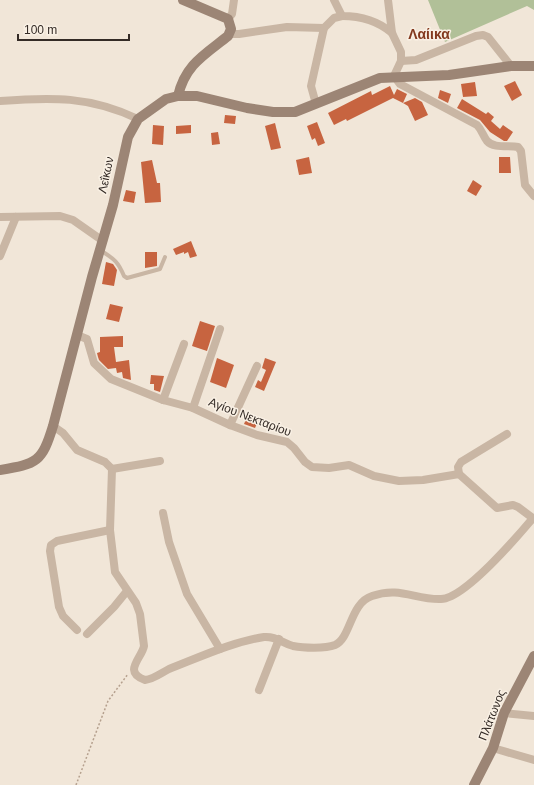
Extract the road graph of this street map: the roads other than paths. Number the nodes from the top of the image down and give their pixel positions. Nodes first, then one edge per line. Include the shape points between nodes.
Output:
1 (183, 0) edge
2 (234, 0) edge
3 (334, 0) edge
4 (388, 0) edge
5 (342, 16) junction
6 (228, 19) junction
7 (324, 28) junction
8 (392, 33) junction
9 (230, 34) junction
10 (401, 61) junction
11 (511, 66) junction
12 (534, 66) edge
13 (394, 76) junction
14 (178, 96) junction
15 (0, 101) edge
16 (316, 104) junction
17 (138, 119) junction
18 (534, 196) edge
19 (16, 216) junction
20 (0, 217) edge
21 (101, 246) junction
22 (0, 256) edge
23 (165, 257) dead end
24 (220, 329) dead end
25 (77, 335) junction
26 (184, 344) dead end
27 (257, 366) dead end
28 (163, 400) junction
29 (193, 408) junction
30 (230, 425) junction
31 (53, 426) junction
32 (507, 434) dead end
33 (160, 461) dead end
34 (112, 469) junction
35 (0, 470) edge
36 (459, 474) junction
37 (163, 513) dead end
38 (533, 519) edge
39 (110, 530) junction
40 (127, 591) junction
41 (77, 630) dead end
42 (87, 634) dead end
43 (279, 639) junction
44 (220, 650) junction
45 (534, 656) edge
46 (259, 690) dead end
47 (504, 713) junction
48 (534, 716) edge
49 (493, 748) junction
50 (534, 760) edge
51 (474, 785) edge

1 - 6 street
2 - 6 street via 232,14
3 - 5 street
4 - 8 street
5 - 7 street via 334,18
5 - 8 street via 382,24
6 - 9 street via 231,26
7 - 9 street via 287,27
7 - 16 street via 312,80 311,93
8 - 10 street via 401,52
9 - 14 street via 191,65
10 - 11 street via 416,60 483,35 488,37
10 - 13 street
11 - 12 street, Λεΐκων
11 - 13 street, Λεΐκων via 450,75
13 - 16 street, Λεΐκων via 369,81
13 - 18 street via 400,84 477,125 492,145 518,147 526,185
14 - 16 street, Λεΐκων via 197,96 247,108 281,112 295,112
14 - 17 street, Λεΐκων via 166,99
15 - 17 street via 82,100
17 - 21 street, Λεΐκων via 128,137
19 - 20 street
19 - 21 street via 64,216 80,224
19 - 22 street
21 - 23 lane via 116,260 127,278 160,270
21 - 25 street, Λεΐκων
24 - 29 street
25 - 28 street, Αγίου Νεκταρίου via 88,339 94,363 107,376
25 - 31 street, Λεΐκων
26 - 28 street
27 - 30 street
28 - 29 street, Αγίου Νεκταρίου
29 - 30 street, Αγίου Νεκταρίου
30 - 36 street, Αγίου Νεκταρίου via 287,442 304,462 312,467 349,465 374,476 399,481
31 - 34 street via 77,450 105,462
31 - 35 street, Λεΐκων via 46,449 38,458 26,465
32 - 36 street via 461,462 458,467
33 - 34 street
34 - 39 street
36 - 38 street via 497,508 518,506
37 - 44 street via 169,542 187,594
38 - 43 street via 494,563 453,596 442,600 403,592 389,592 372,596 360,604 341,640 332,646 300,647
39 - 40 street via 116,572
39 - 41 street via 57,541 51,545 59,608
40 - 42 street
40 - 44 street via 140,614 144,646 135,661 134,669 141,679 150,679 164,671
43 - 44 street via 264,637
43 - 46 street
45 - 47 street, Πλάτωνος
47 - 48 street
47 - 49 street, Πλάτωνος
49 - 50 street
49 - 51 street, Πλάτωνος

